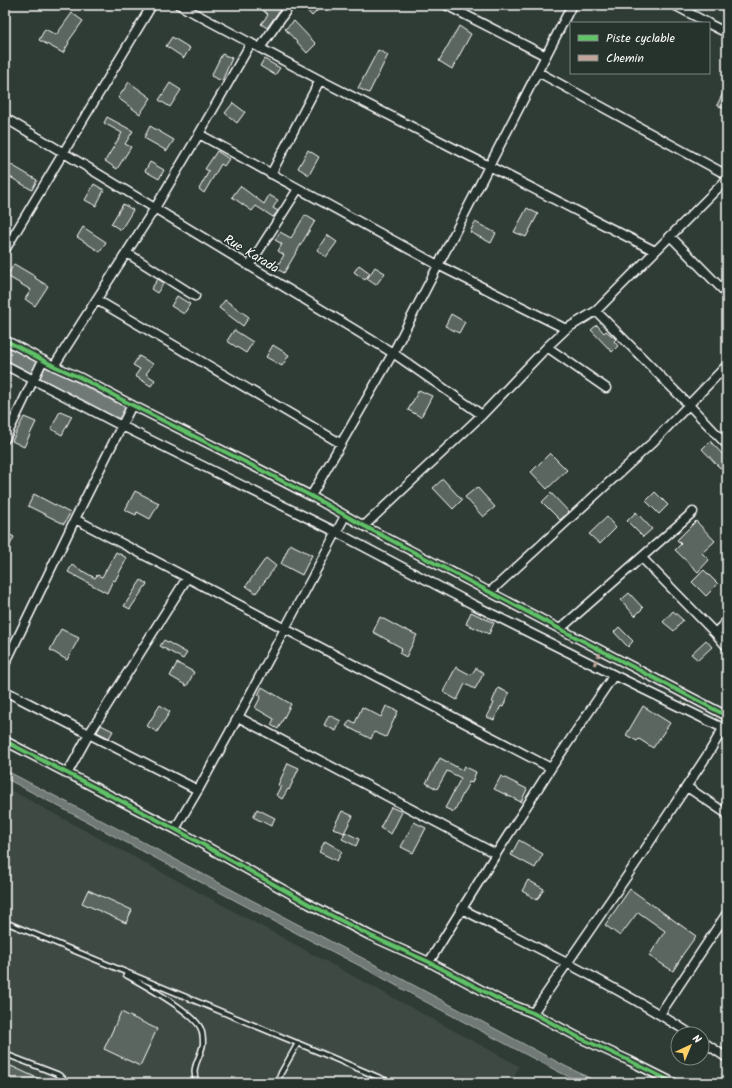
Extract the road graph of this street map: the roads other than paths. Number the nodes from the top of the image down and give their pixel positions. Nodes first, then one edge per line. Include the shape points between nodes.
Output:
1 (152, 5) edge
2 (179, 5) edge
3 (290, 5) edge
4 (446, 5) edge
5 (572, 5) edge
6 (674, 5) edge
7 (706, 22) edge
8 (710, 24) edge
9 (727, 34) edge
10 (251, 44) junction
11 (260, 48) junction
12 (546, 56) junction
13 (538, 72) junction
14 (320, 80) junction
15 (5, 118) edge
16 (199, 134) junction
17 (64, 153) junction
18 (489, 166) junction
19 (271, 174) junction
20 (727, 175) edge
21 (726, 183) edge
22 (298, 190) junction
23 (154, 208) junction
24 (670, 236) junction
25 (5, 250) edge
26 (655, 251) junction
27 (127, 253) junction
28 (438, 265) junction
29 (249, 266) junction
30 (727, 294) edge
31 (195, 296) dead end
32 (97, 300) junction
33 (596, 311) junction
34 (566, 329) junction
35 (5, 340) edge
36 (547, 347) junction
37 (393, 353) junction
38 (42, 362) junction
39 (5, 365) edge
40 (727, 365) edge
41 (54, 366) junction
42 (34, 378) junction
43 (606, 388) dead end
44 (132, 405) junction
45 (689, 405) junction
46 (482, 415) junction
47 (122, 425) junction
48 (7, 429) edge
49 (5, 439) edge
50 (340, 443) junction
51 (727, 445) edge
52 (311, 496) junction
53 (694, 512) dead end
54 (345, 516) junction
55 (75, 519) junction
56 (364, 526) junction
57 (336, 532) junction
58 (642, 558) junction
59 (187, 578) junction
60 (490, 592) junction
61 (727, 620) edge
62 (285, 629) junction
63 (560, 630) junction
64 (715, 633) junction
65 (727, 647) edge
66 (5, 664) edge
67 (614, 675) junction
68 (5, 691) edge
69 (727, 716) edge
70 (238, 717) junction
71 (726, 727) edge
72 (89, 734) junction
73 (5, 741) edge
74 (551, 768) junction
75 (67, 774) junction
76 (687, 787) junction
77 (198, 790) junction
78 (727, 814) edge
79 (175, 829) junction
80 (496, 854) junction
81 (462, 909) junction
82 (727, 913) edge
83 (5, 922) edge
84 (429, 962) junction
85 (567, 963) junction
86 (112, 966) junction
87 (533, 1013) junction
88 (660, 1014) junction
89 (679, 1026) edge
90 (298, 1043) junction
91 (710, 1046) edge
92 (5, 1054) edge
93 (727, 1058) edge
94 (65, 1083) edge
95 (197, 1083) edge
96 (277, 1083) edge
97 (392, 1083) edge
98 (674, 1083) edge

1 - 17 street
2 - 10 street
3 - 11 street
4 - 12 street
5 - 12 street
6 - 7 street
8 - 9 street
10 - 11 street
10 - 16 street
11 - 14 street
12 - 13 street
13 - 18 street
13 - 20 street
14 - 18 street
14 - 19 street
15 - 17 street, Rue Karada
16 - 19 street
16 - 23 street
17 - 23 street, Rue Karada
17 - 25 street
18 - 26 street
18 - 28 street
19 - 22 street
21 - 24 street
22 - 28 street
22 - 29 street
23 - 27 street
23 - 29 street, Rue Karada
24 - 26 street
24 - 30 street
26 - 33 street
27 - 31 street
27 - 32 street
28 - 34 street
28 - 37 street
29 - 37 street, Rue Karada
32 - 41 street
32 - 50 street
33 - 34 street
33 - 45 street
34 - 36 street
35 - 38 street
36 - 43 street
36 - 46 street
37 - 46 street, Rue Karada
37 - 50 street
38 - 41 street
38 - 42 street
39 - 42 street
40 - 45 street
41 - 44 street
42 - 47 street
42 - 48 street
44 - 47 street
44 - 52 street
45 - 51 street
45 - 60 street via 653,442
46 - 56 street
47 - 55 street
47 - 57 street
48 - 49 street
50 - 52 street
52 - 54 street
53 - 58 street
54 - 56 street
54 - 57 street
55 - 59 street
55 - 66 street
56 - 60 street
57 - 62 street
57 - 67 street
58 - 63 street
58 - 64 street
59 - 62 street
59 - 72 street
60 - 63 street
61 - 64 street
62 - 70 street
62 - 74 street
63 - 69 street
64 - 65 street
67 - 71 street
67 - 74 street
68 - 72 street
70 - 77 street
70 - 80 street
71 - 76 street
72 - 75 street
72 - 77 street
73 - 75 street
74 - 80 street
75 - 79 street
76 - 78 street
76 - 85 street
77 - 79 street
79 - 84 street via 365,933
80 - 81 street
81 - 84 street
81 - 85 street
82 - 88 street
83 - 86 lane
84 - 87 street via 502,1001
85 - 87 street
85 - 88 street
86 - 90 lane
86 - 95 lane via 176,1005 197,1022 204,1038 194,1068
87 - 98 street
88 - 89 street
90 - 96 lane
90 - 97 lane
91 - 93 street
92 - 94 lane via 57,1074

